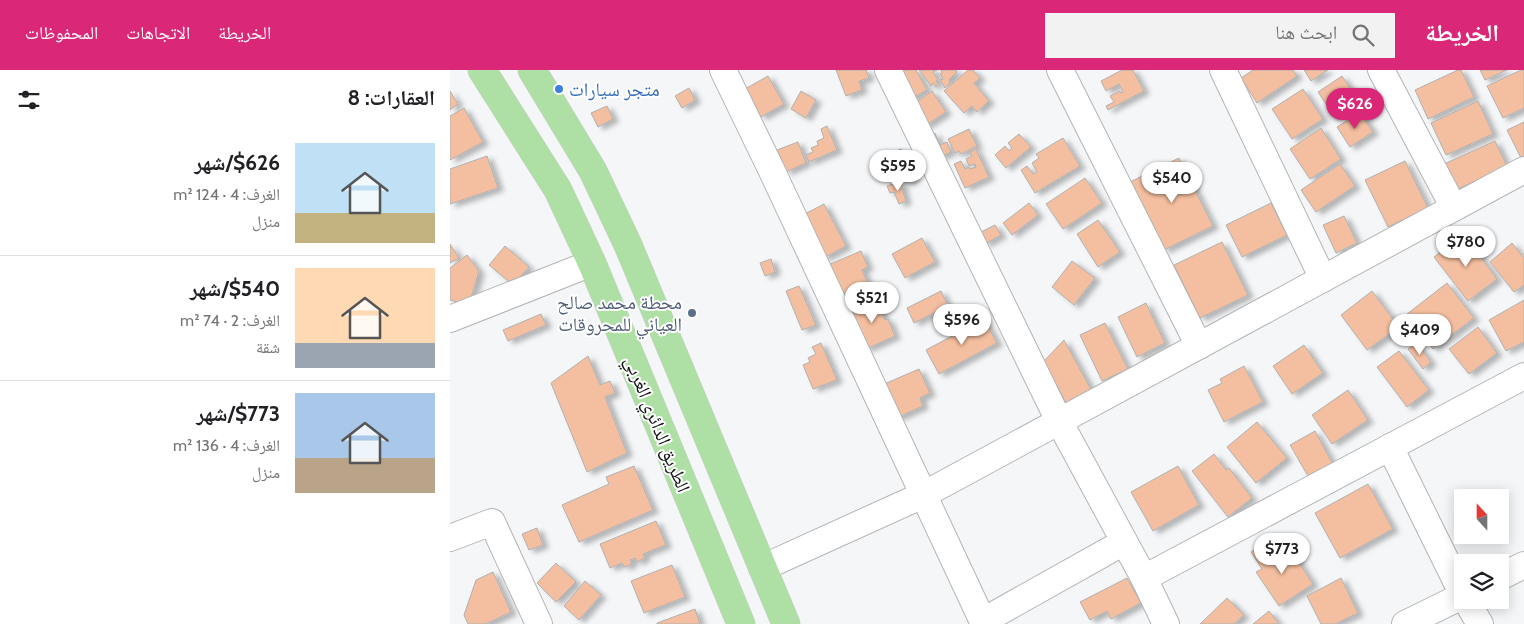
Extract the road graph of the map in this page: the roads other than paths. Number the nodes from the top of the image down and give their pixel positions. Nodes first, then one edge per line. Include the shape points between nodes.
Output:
1 (482, 70) edge
2 (532, 70) edge
3 (723, 70) edge
4 (888, 70) edge
5 (1060, 70) edge
6 (1223, 70) edge
7 (1382, 70) edge
8 (1524, 170) edge
9 (1454, 208) junction
10 (592, 263) junction
11 (1323, 278) junction
12 (450, 319) edge
13 (1199, 346) junction
14 (1524, 376) edge
15 (1059, 421) junction
16 (1390, 447) junction
17 (923, 495) junction
18 (450, 538) edge
19 (1124, 542) junction
20 (1524, 565) edge
21 (762, 568) junction
22 (1509, 572) edge
23 (1144, 578) junction
24 (1454, 578) edge
25 (1454, 598) edge
26 (1471, 609) edge
27 (983, 623) edge
28 (540, 624) edge
29 (741, 624) edge
30 (786, 624) edge
31 (1166, 624) edge
32 (1406, 624) edge
33 (1480, 624) edge

1 - 10 main road, الطريق الدائري الغربي via 558,190
2 - 21 main road via 593,172 628,245
3 - 17 street
4 - 15 street
5 - 13 street
6 - 11 street
7 - 9 street
8 - 9 street
9 - 11 street
10 - 12 street
10 - 29 main road, الطريق الدائري الغربي
11 - 13 street
13 - 15 street
14 - 16 street
15 - 17 street
15 - 19 street
16 - 23 street
16 - 24 street
17 - 21 street
17 - 27 street
18 - 28 street via 492,522
19 - 23 street
19 - 27 street
20 - 22 street
21 - 30 main road
23 - 31 street
25 - 32 street
26 - 33 street

